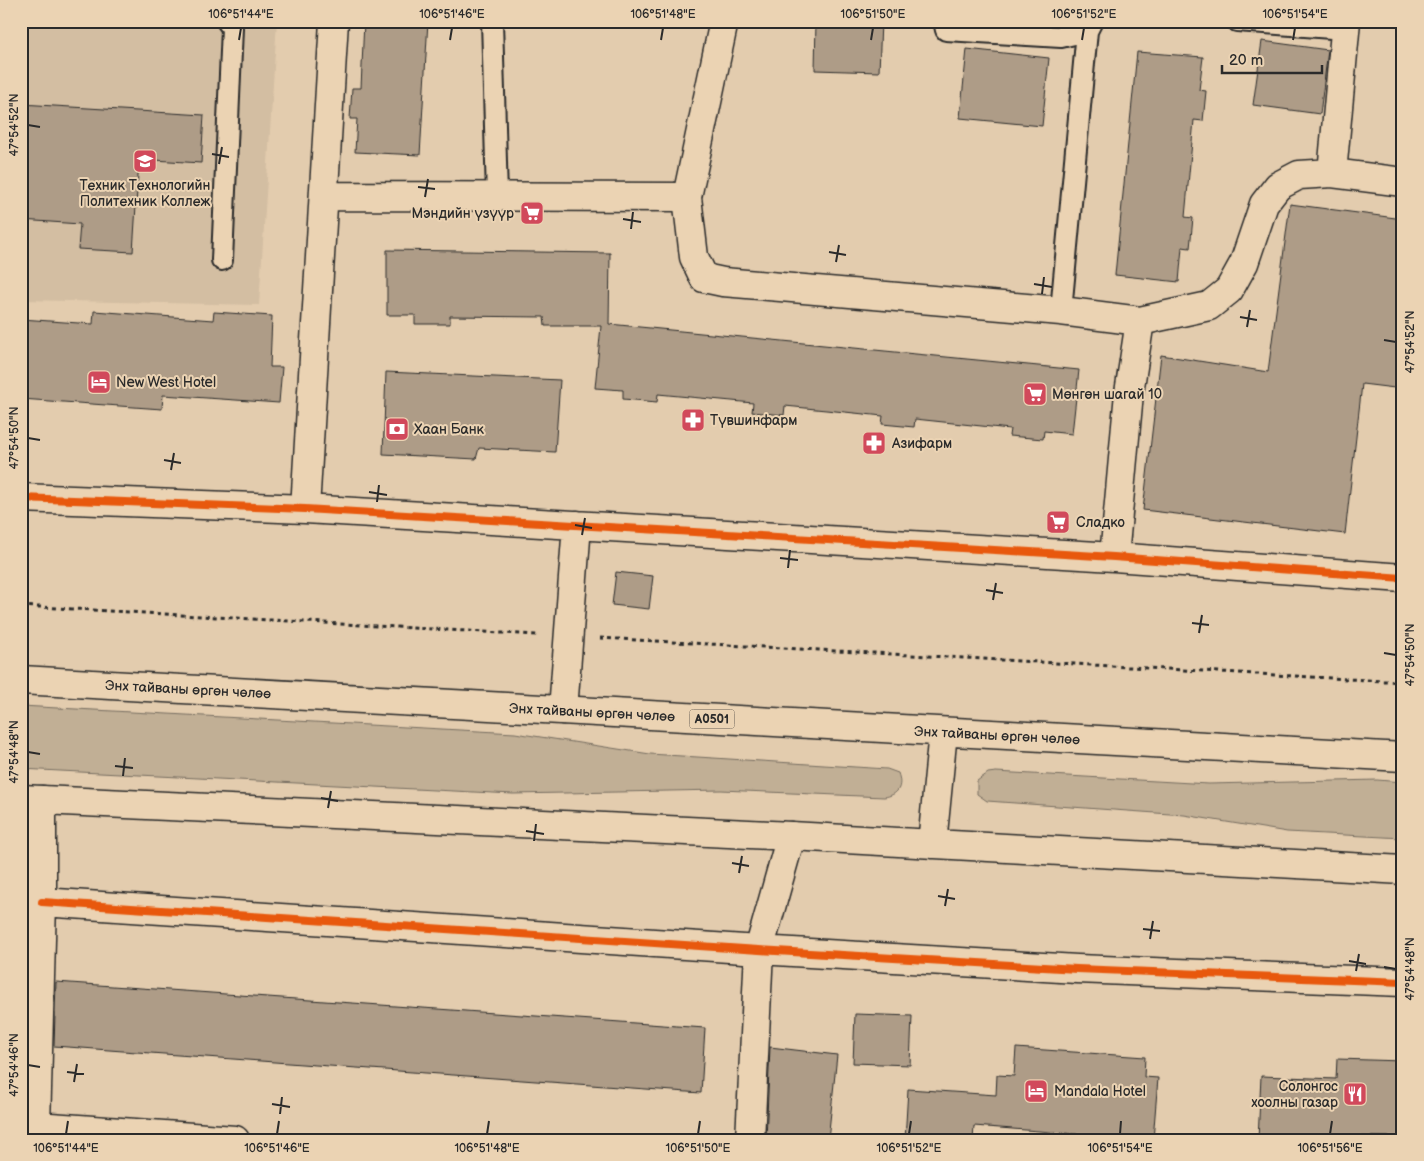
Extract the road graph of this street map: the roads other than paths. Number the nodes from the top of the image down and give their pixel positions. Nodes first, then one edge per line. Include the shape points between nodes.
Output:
1 (228, 21) edge
2 (334, 21) edge
3 (492, 21) edge
4 (724, 21) edge
5 (944, 21) edge
6 (1237, 21) edge
7 (1346, 25) edge
8 (1089, 26) edge
9 (1332, 173) junction
10 (1403, 182) edge
11 (324, 196) junction
12 (497, 197) junction
13 (687, 198) junction
14 (222, 260) dead end
15 (1061, 311) junction
16 (1140, 321) junction
17 (21, 498) edge
18 (306, 509) junction
19 (577, 525) junction
20 (1114, 557) junction
21 (1403, 578) edge
22 (21, 680) edge
23 (563, 710) junction
24 (943, 732) junction
25 (1403, 757) edge
26 (32, 799) edge
27 (792, 836) junction
28 (932, 844) junction
29 (1403, 870) edge
30 (32, 901) edge
31 (759, 950) junction
32 (1403, 982) edge
33 (35, 1135) edge
34 (235, 1140) edge
35 (750, 1140) edge

1 - 14 lane via 232,28
2 - 11 main road
3 - 12 lane
4 - 13 main road
5 - 8 lane via 946,30 1061,37
6 - 7 lane
7 - 9 main road
8 - 15 lane
9 - 10 main road
9 - 16 main road via 1299,175 1278,186 1264,204 1244,263 1229,290 1209,306
11 - 12 main road
11 - 18 main road
12 - 13 main road
13 - 15 main road via 694,257 704,278
15 - 16 main road
16 - 20 main road via 1129,393
17 - 18 main road
18 - 19 main road
19 - 20 main road
19 - 23 main road
20 - 21 main road
22 - 23 main road, Энх тайваны өргөн чөлөө / A0501
23 - 24 main road, Энх тайваны өргөн чөлөө / A0501
24 - 25 main road, Энх тайваны өргөн чөлөө / A0501
24 - 28 main road
26 - 27 main road
26 - 30 main road
27 - 28 main road
27 - 31 main road
28 - 29 main road
30 - 31 main road
30 - 33 main road
31 - 32 main road
31 - 35 main road
33 - 34 main road

